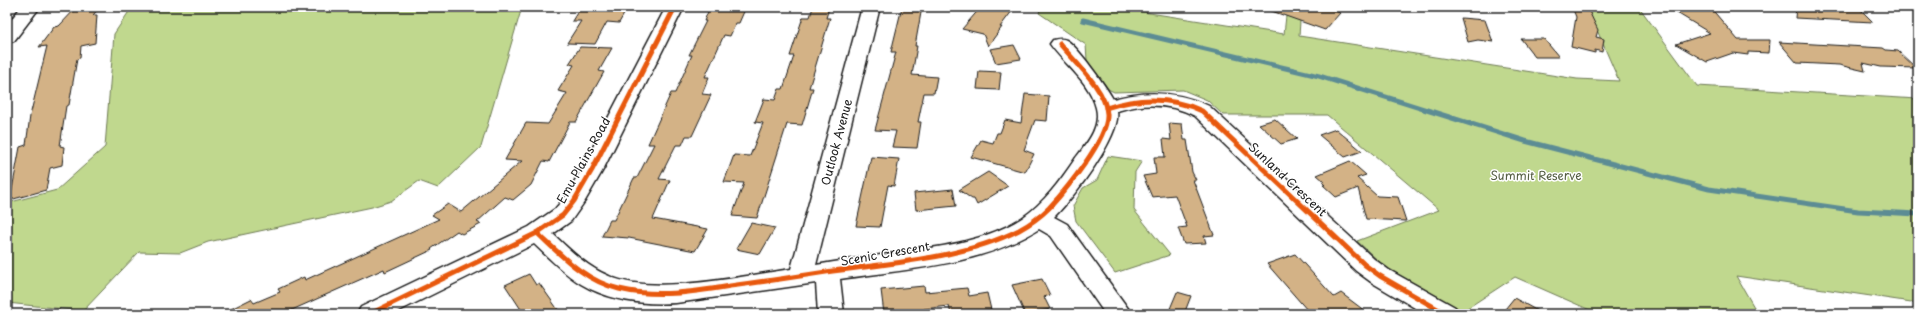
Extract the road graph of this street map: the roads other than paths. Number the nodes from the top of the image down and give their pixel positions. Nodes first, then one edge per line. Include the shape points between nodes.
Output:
1 (31, 7) edge
2 (675, 7) edge
3 (871, 7) edge
4 (8, 36) edge
5 (1060, 44) dead end
6 (1106, 108) junction
7 (1038, 218) junction
8 (536, 233) junction
9 (827, 273) junction
10 (801, 276) junction
11 (370, 314) edge
12 (831, 314) edge
13 (1119, 314) edge
14 (1446, 314) edge

1 - 4 street
2 - 8 street, Emu Plains Road via 574,201 555,222
3 - 10 street, Outlook Avenue
5 - 6 street via 1088,78
6 - 7 street, Scenic Crescent via 1106,123 1097,145 1061,196
6 - 14 street, Sunland Crescent via 1120,102 1153,99 1178,102 1202,111 1365,265
7 - 9 street, Scenic Crescent via 1021,230 984,244 936,255
7 - 13 street via 1059,230
8 - 10 street, Scenic Crescent via 589,278 623,290 665,294
8 - 11 street, Emu Plains Road
9 - 10 street, Scenic Crescent
9 - 12 street

